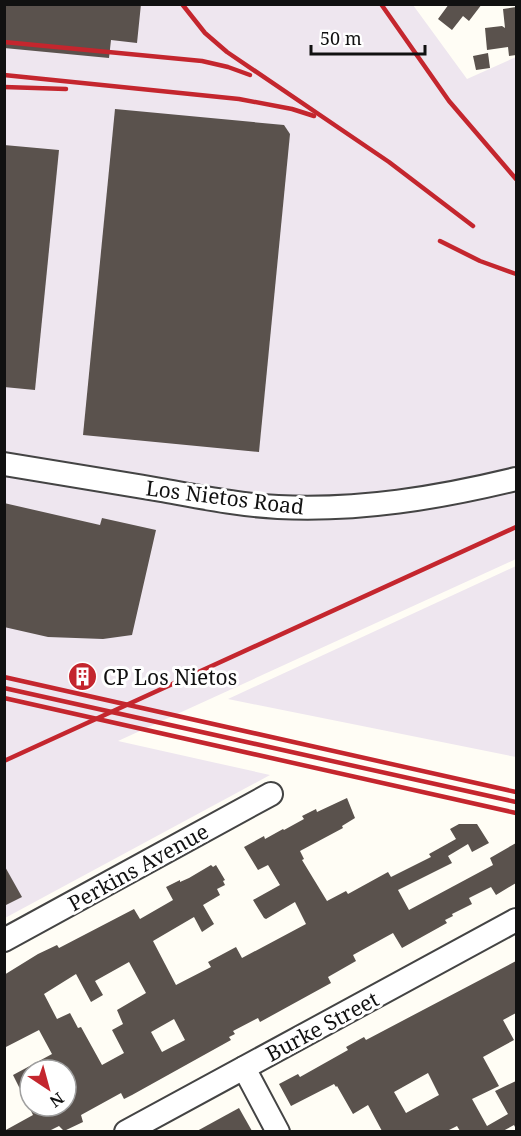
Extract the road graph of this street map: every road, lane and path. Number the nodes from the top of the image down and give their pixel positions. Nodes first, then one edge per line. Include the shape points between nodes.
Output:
1 (4, 464) edge
2 (516, 479) edge
3 (271, 794) dead end
4 (516, 920) edge
5 (4, 940) edge
6 (244, 1068) junction
7 (126, 1131) edge
8 (278, 1131) edge

1 - 2 street, Los Nietos Road via 277,507 327,508 401,502
3 - 5 street, Perkins Avenue
4 - 6 street, Burke Street
6 - 7 street, Burke Street
6 - 8 street

